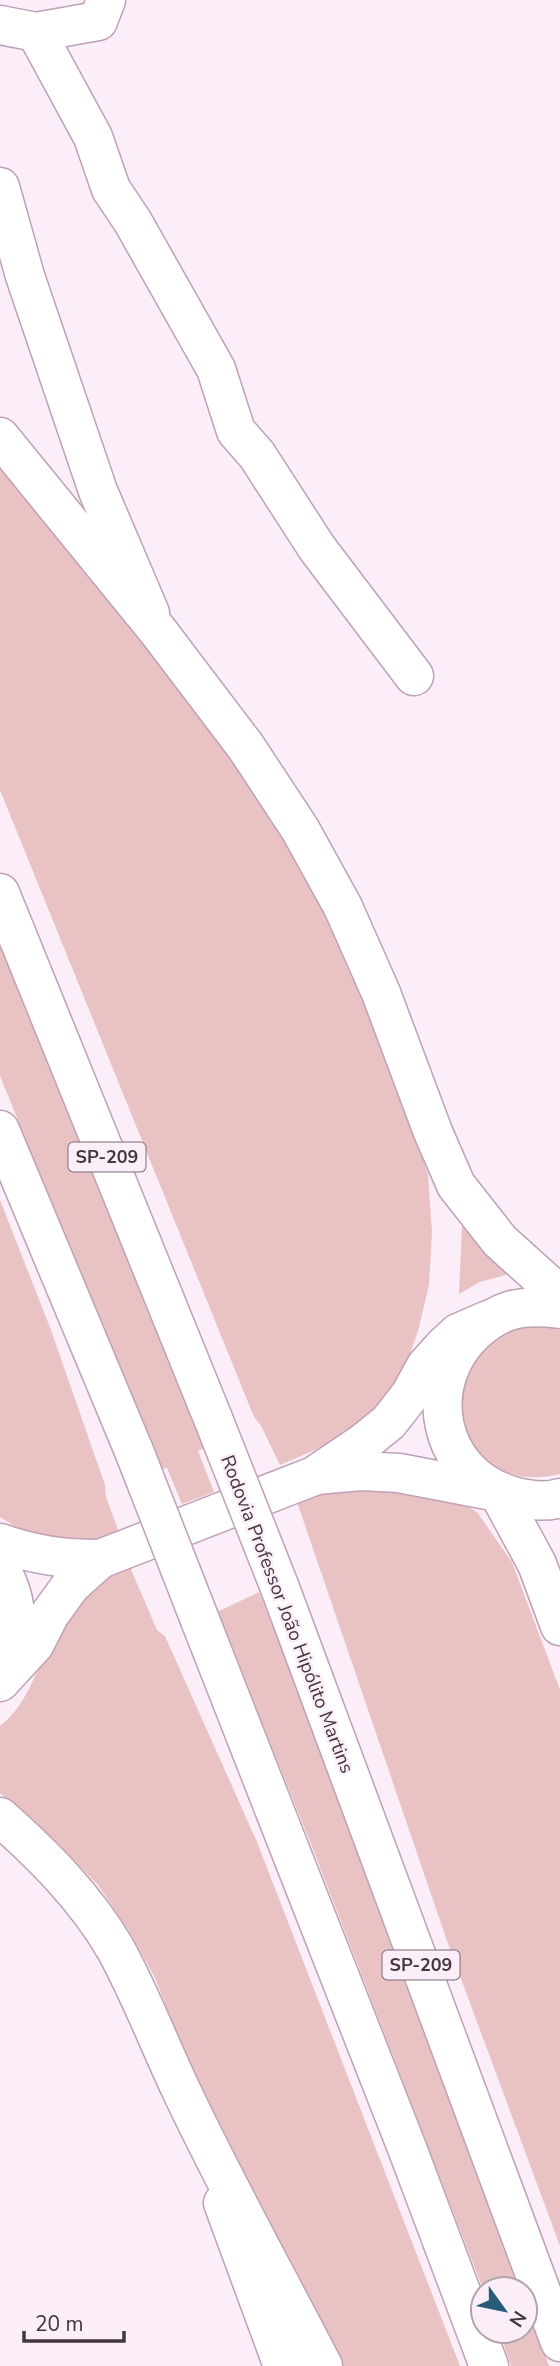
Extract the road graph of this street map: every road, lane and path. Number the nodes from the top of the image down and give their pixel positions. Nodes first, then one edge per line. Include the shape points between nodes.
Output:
1 (106, 0) edge
2 (18, 29) edge
3 (0, 187) edge
4 (0, 437) edge
5 (158, 631) junction
6 (414, 676) dead end
7 (0, 893) edge
8 (0, 1130) edge
9 (560, 1295) edge
10 (560, 1309) edge
11 (488, 1320) junction
12 (314, 1476) junction
13 (498, 1492) junction
14 (560, 1498) edge
15 (0, 1543) edge
16 (100, 1559) junction
17 (0, 1568) edge
18 (560, 1626) edge
19 (0, 1680) edge
20 (0, 1817) edge
21 (182, 2093) junction
22 (560, 2342) edge
23 (284, 2366) edge
24 (323, 2366) edge
25 (489, 2366) edge

1 - 2 main road via 98,21
2 - 6 main road via 93,137 111,189 216,369 236,431
3 - 5 main road via 25,276 98,491
4 - 5 main road
5 - 9 main road via 247,747 343,906 456,1185 500,1241
7 - 22 main road, Rodovia Professor João Hipólito Martins / SP-209, bridge via 280,1588
8 - 25 main road, bridge via 134,1451
10 - 11 main road via 511,1310
11 - 12 main road via 458,1333 426,1366 389,1422
11 - 13 main road via 463,1343 447,1370 442,1401 446,1432 459,1460 477,1480
12 - 13 main road via 399,1473
12 - 16 main road
13 - 14 main road via 530,1501
13 - 18 main road via 537,1564
15 - 16 main road via 60,1559
16 - 19 main road via 71,1586 34,1645
17 - 19 main road via 9,1584 16,1619 11,1655
20 - 21 main road via 46,1858 114,1946
21 - 23 main road
21 - 24 main road

